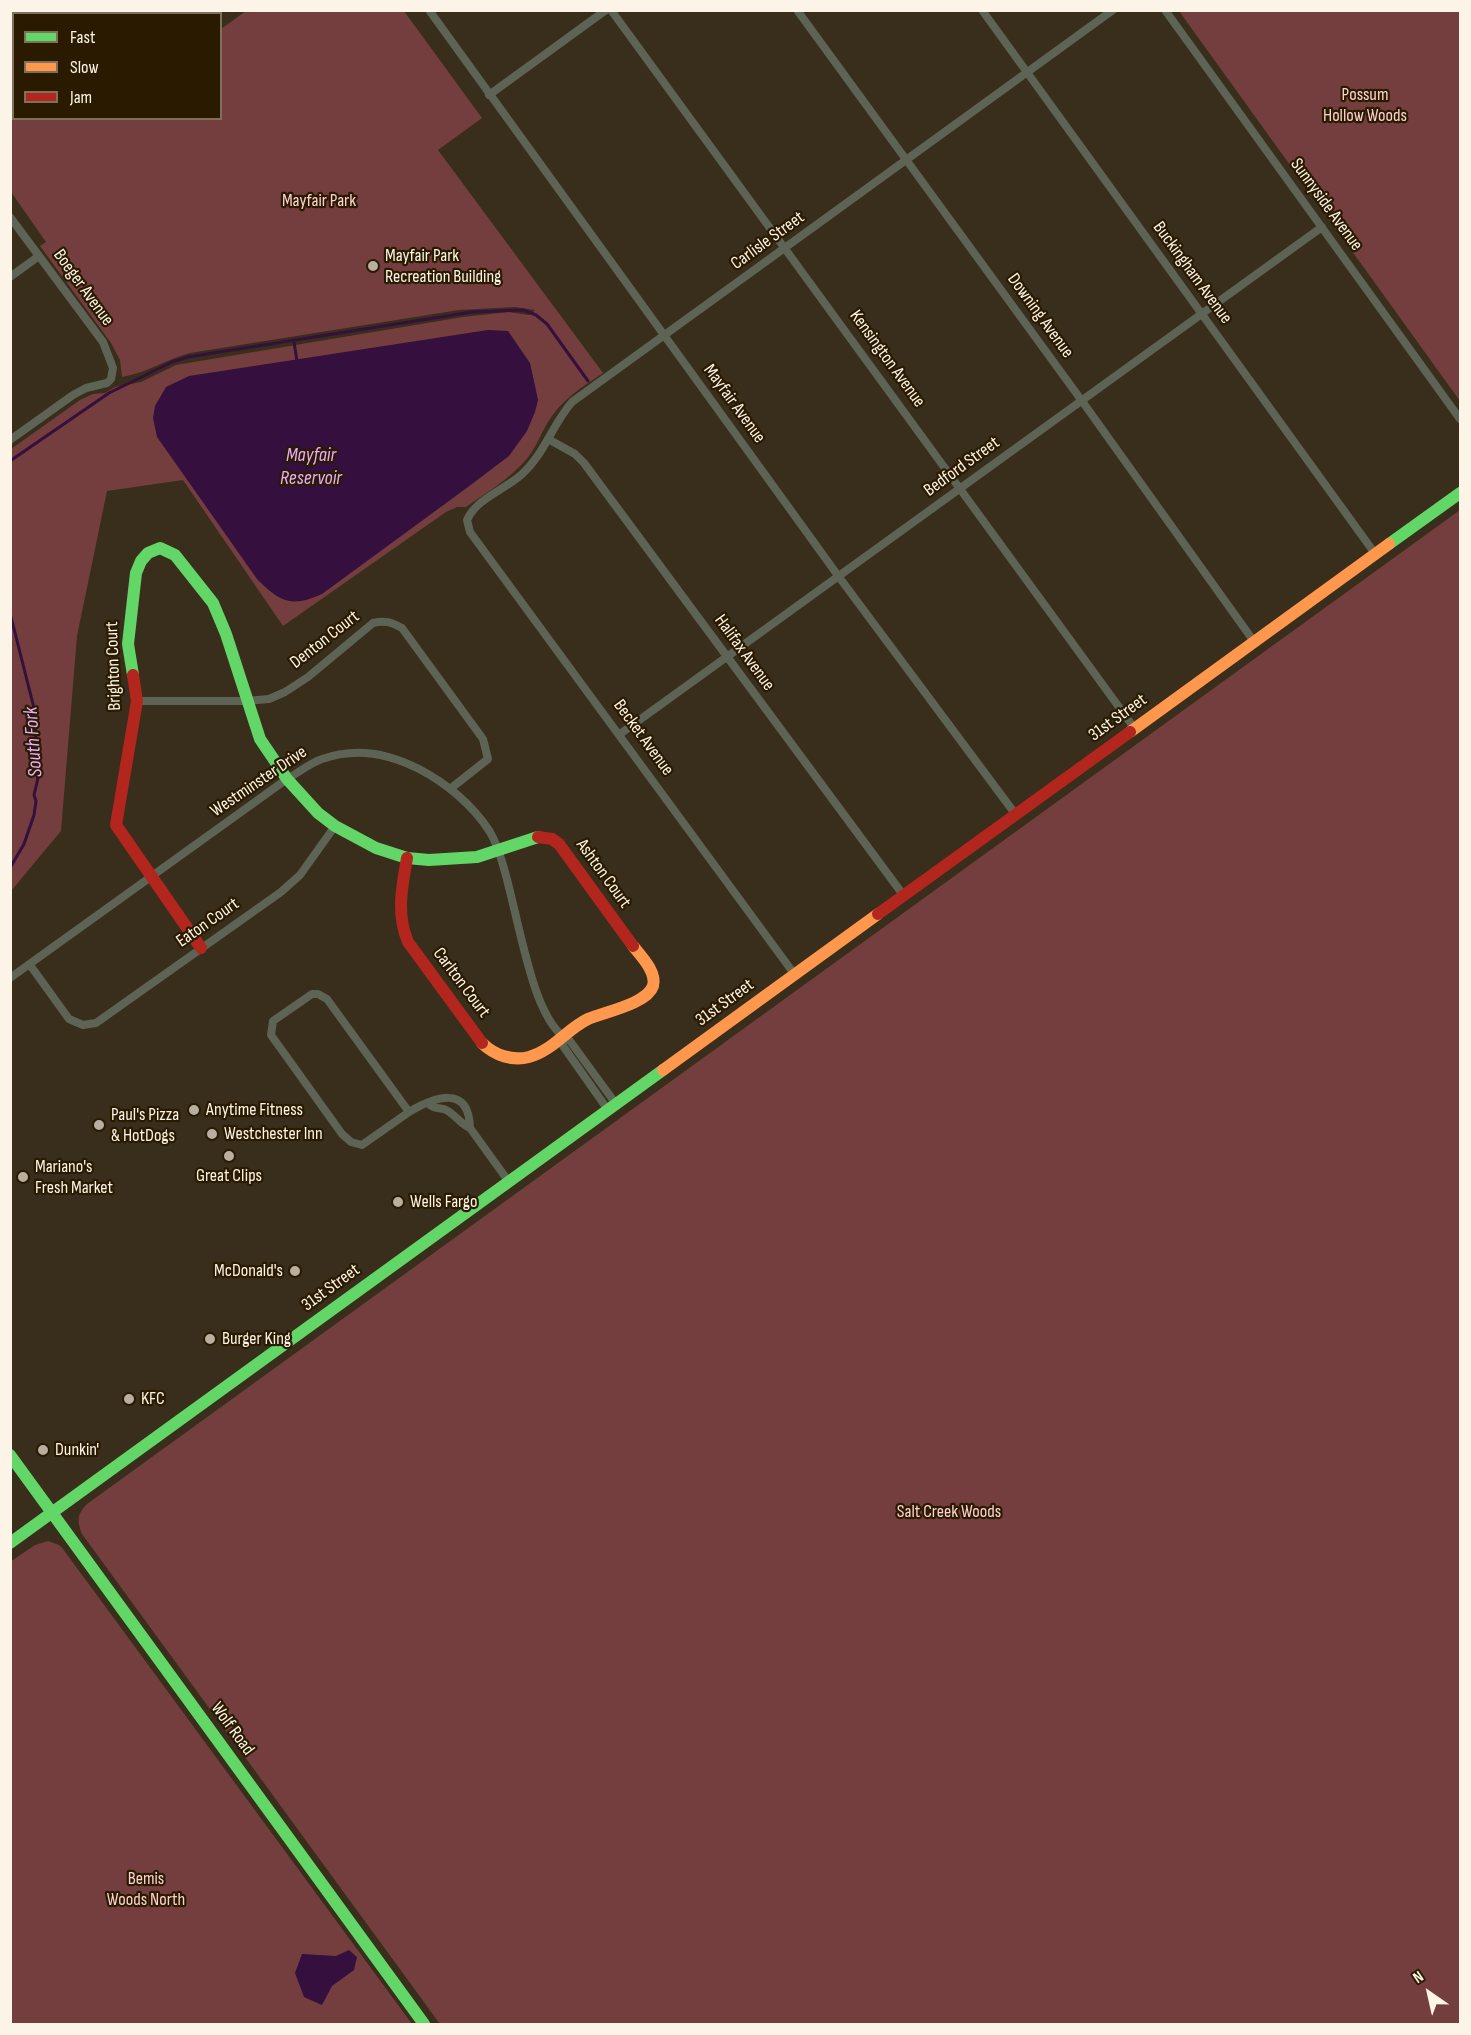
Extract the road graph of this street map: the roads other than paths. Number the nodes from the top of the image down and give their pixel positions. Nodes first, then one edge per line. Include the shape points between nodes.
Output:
1 (429, 10) edge
2 (606, 10) edge
3 (611, 10) edge
4 (797, 10) edge
5 (982, 10) edge
6 (1113, 10) edge
7 (1165, 10) edge
8 (1027, 73) junction
9 (489, 95) junction
10 (906, 162) junction
11 (10, 217) edge
12 (1322, 227) junction
13 (785, 249) junction
14 (39, 256) junction
15 (10, 277) edge
16 (1202, 315) junction
17 (664, 336) junction
18 (1082, 401) junction
19 (1461, 419) edge
20 (548, 439) junction
21 (10, 440) edge
22 (961, 488) junction
23 (1461, 493) edge
24 (467, 520) joint
25 (1376, 555) junction
26 (838, 577) junction
27 (1256, 643) junction
28 (727, 658) junction
29 (136, 701) junction
30 (246, 701) junction
31 (1135, 729) junction
32 (620, 734) junction
33 (287, 779) junction
34 (450, 789) junction
35 (1016, 815) junction
36 (335, 826) junction
37 (498, 852) junction
38 (407, 858) junction
39 (151, 877) junction
40 (904, 896) junction
41 (201, 948) junction
42 (30, 965) junction
43 (795, 975) junction
44 (10, 978) edge
45 (561, 1036) junction
46 (429, 1104) junction
47 (612, 1107) junction
48 (409, 1112) junction
49 (470, 1128) junction
50 (509, 1182) junction
51 (10, 1455) edge
52 (52, 1513) junction
53 (10, 1543) edge
54 (424, 2025) edge

1 - 9 street, Mayfair Avenue
2 - 9 street
3 - 13 street, Kensington Avenue
4 - 10 street, Downing Avenue
5 - 8 street, Buckingham Avenue
6 - 8 street, Carlisle Street
7 - 12 street, Sunnyside Avenue
8 - 10 street, Carlisle Street
8 - 16 street, Buckingham Avenue
9 - 17 street, Mayfair Avenue
10 - 13 street, Carlisle Street
10 - 18 street, Downing Avenue
11 - 14 street, Boeger Avenue
12 - 16 street, Bedford Street
12 - 19 street, Sunnyside Avenue
13 - 17 street, Carlisle Street
13 - 22 street, Kensington Avenue
14 - 15 street
14 - 21 street, Boeger Avenue via 106,349 113,368 107,383 73,395
16 - 18 street, Bedford Street
16 - 25 street, Buckingham Avenue
17 - 20 street, Carlisle Street via 572,402 557,419
17 - 26 street, Mayfair Avenue
18 - 22 street, Bedford Street
18 - 27 street, Downing Avenue
20 - 24 street, Carlisle Street via 520,476 474,508
20 - 28 street, Halifax Avenue via 584,463
22 - 26 street, Bedford Street
22 - 31 street, Kensington Avenue
23 - 25 main road, 31st Street
24 - 32 street, Becket Avenue via 470,532
25 - 27 main road, 31st Street
26 - 28 street, Bedford Street
26 - 35 street, Mayfair Avenue
27 - 31 main road, 31st Street
28 - 32 street, Bedford Street
28 - 40 street, Halifax Avenue
29 - 30 street, Denton Court
29 - 30 main road, Brighton Court via 128,644 132,597 141,561 160,548 175,555 213,603
29 - 39 main road, Brighton Court via 116,825
30 - 33 main road, Ashton Court via 260,739
30 - 34 street, Denton Court via 269,699 285,692 373,623 392,622 402,628 483,739 488,759
31 - 35 main road, 31st Street
32 - 43 street, Becket Avenue
33 - 34 street, Westminster Drive via 321,759 353,752 380,754 405,762
33 - 36 main road, Ashton Court
33 - 39 street, Westminster Drive
34 - 37 street, Westminster Drive via 477,815
35 - 40 main road, 31st Street
36 - 38 main road, Ashton Court via 376,848
36 - 41 street, Eaton Court via 306,867 281,892
37 - 38 main road, Ashton Court via 458,860
37 - 45 street, Westminster Drive via 531,977
37 - 45 main road, Ashton Court via 538,837 559,844 653,975 652,988 644,997
38 - 45 main road, Carlton Court via 400,895 403,933 486,1048 511,1058 531,1056
39 - 41 main road, Brighton Court
39 - 42 street, Westminster Drive
40 - 43 main road, 31st Street
41 - 42 street, Eaton Court via 96,1023 83,1025 69,1019
42 - 44 street, Westminster Drive
43 - 47 main road, 31st Street
45 - 47 street, Westminster Drive via 563,1046
46 - 48 street
46 - 49 street via 448,1111
46 - 49 street via 445,1097 457,1099 465,1106
47 - 50 main road, 31st Street
48 - 48 street via 323,996 307,996 273,1021 270,1030 274,1040 351,1142 362,1145 372,1140
49 - 50 street
50 - 52 main road, 31st Street
51 - 52 main road, Wolf Road
52 - 53 main road, 31st Street
52 - 54 main road, Wolf Road

